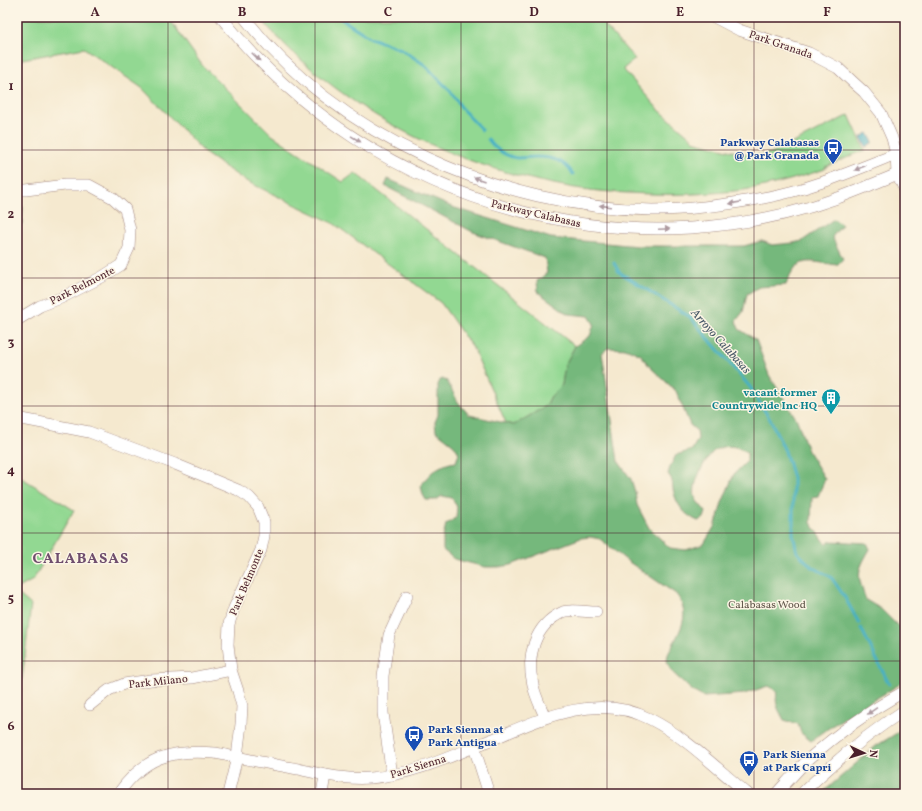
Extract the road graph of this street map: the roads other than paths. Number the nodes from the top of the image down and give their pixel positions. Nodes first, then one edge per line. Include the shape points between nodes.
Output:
1 (221, 17) edge
2 (244, 17) edge
3 (714, 17) edge
4 (902, 154) edge
5 (901, 172) edge
6 (17, 190) edge
7 (905, 190) edge
8 (17, 320) edge
9 (17, 418) edge
10 (407, 596) dead end
11 (596, 612) dead end
12 (231, 670) junction
13 (905, 691) edge
14 (90, 705) dead end
15 (905, 710) edge
16 (545, 717) junction
17 (474, 747) junction
18 (237, 757) junction
19 (325, 775) junction
20 (392, 775) junction
21 (118, 794) edge
22 (228, 794) edge
23 (322, 794) edge
24 (489, 794) edge
25 (748, 794) edge
26 (776, 794) edge
27 (801, 794) edge

1 -> 5 street, Parkway Calabasas via 238,39 279,80 354,139 434,182 477,199 524,213 618,228 658,230 724,225 794,212 837,199
4 -> 2 street, Parkway Calabasas via 804,188 729,204 652,210 617,208 550,198 513,190 444,166 362,123 289,66
3 - 4 street, Park Granada via 739,30 809,52 838,68 864,92 881,113
4 - 5 street, Park Granada
5 - 7 street, Park Granada
6 - 8 street, Park Belmonte via 89,185 113,198 125,209 130,230 129,248 121,265
9 - 12 street, Park Belmonte via 89,432 238,490 258,507 264,522 264,536 261,550 229,624
10 - 20 street via 390,635 383,676 383,713
11 - 16 street via 564,612 545,624 534,642 530,666 533,686
12 - 14 street, Park Milano via 192,678 124,684 109,690
12 - 18 street, Park Belmonte via 242,706
13 -> 26 street via 845,729 809,759
15 - 27 street via 830,766
16 - 17 street, Park Sienna
16 - 25 street, Park Sienna via 591,708 621,709 648,718 673,732
17 - 20 street, Park Sienna
17 - 24 street
18 - 19 street, Park Sienna
18 - 21 street, Park Sienna via 196,751 175,753 157,759 140,769
18 - 22 street, Park Belmonte
19 - 20 street, Park Sienna via 346,778
19 - 23 street

